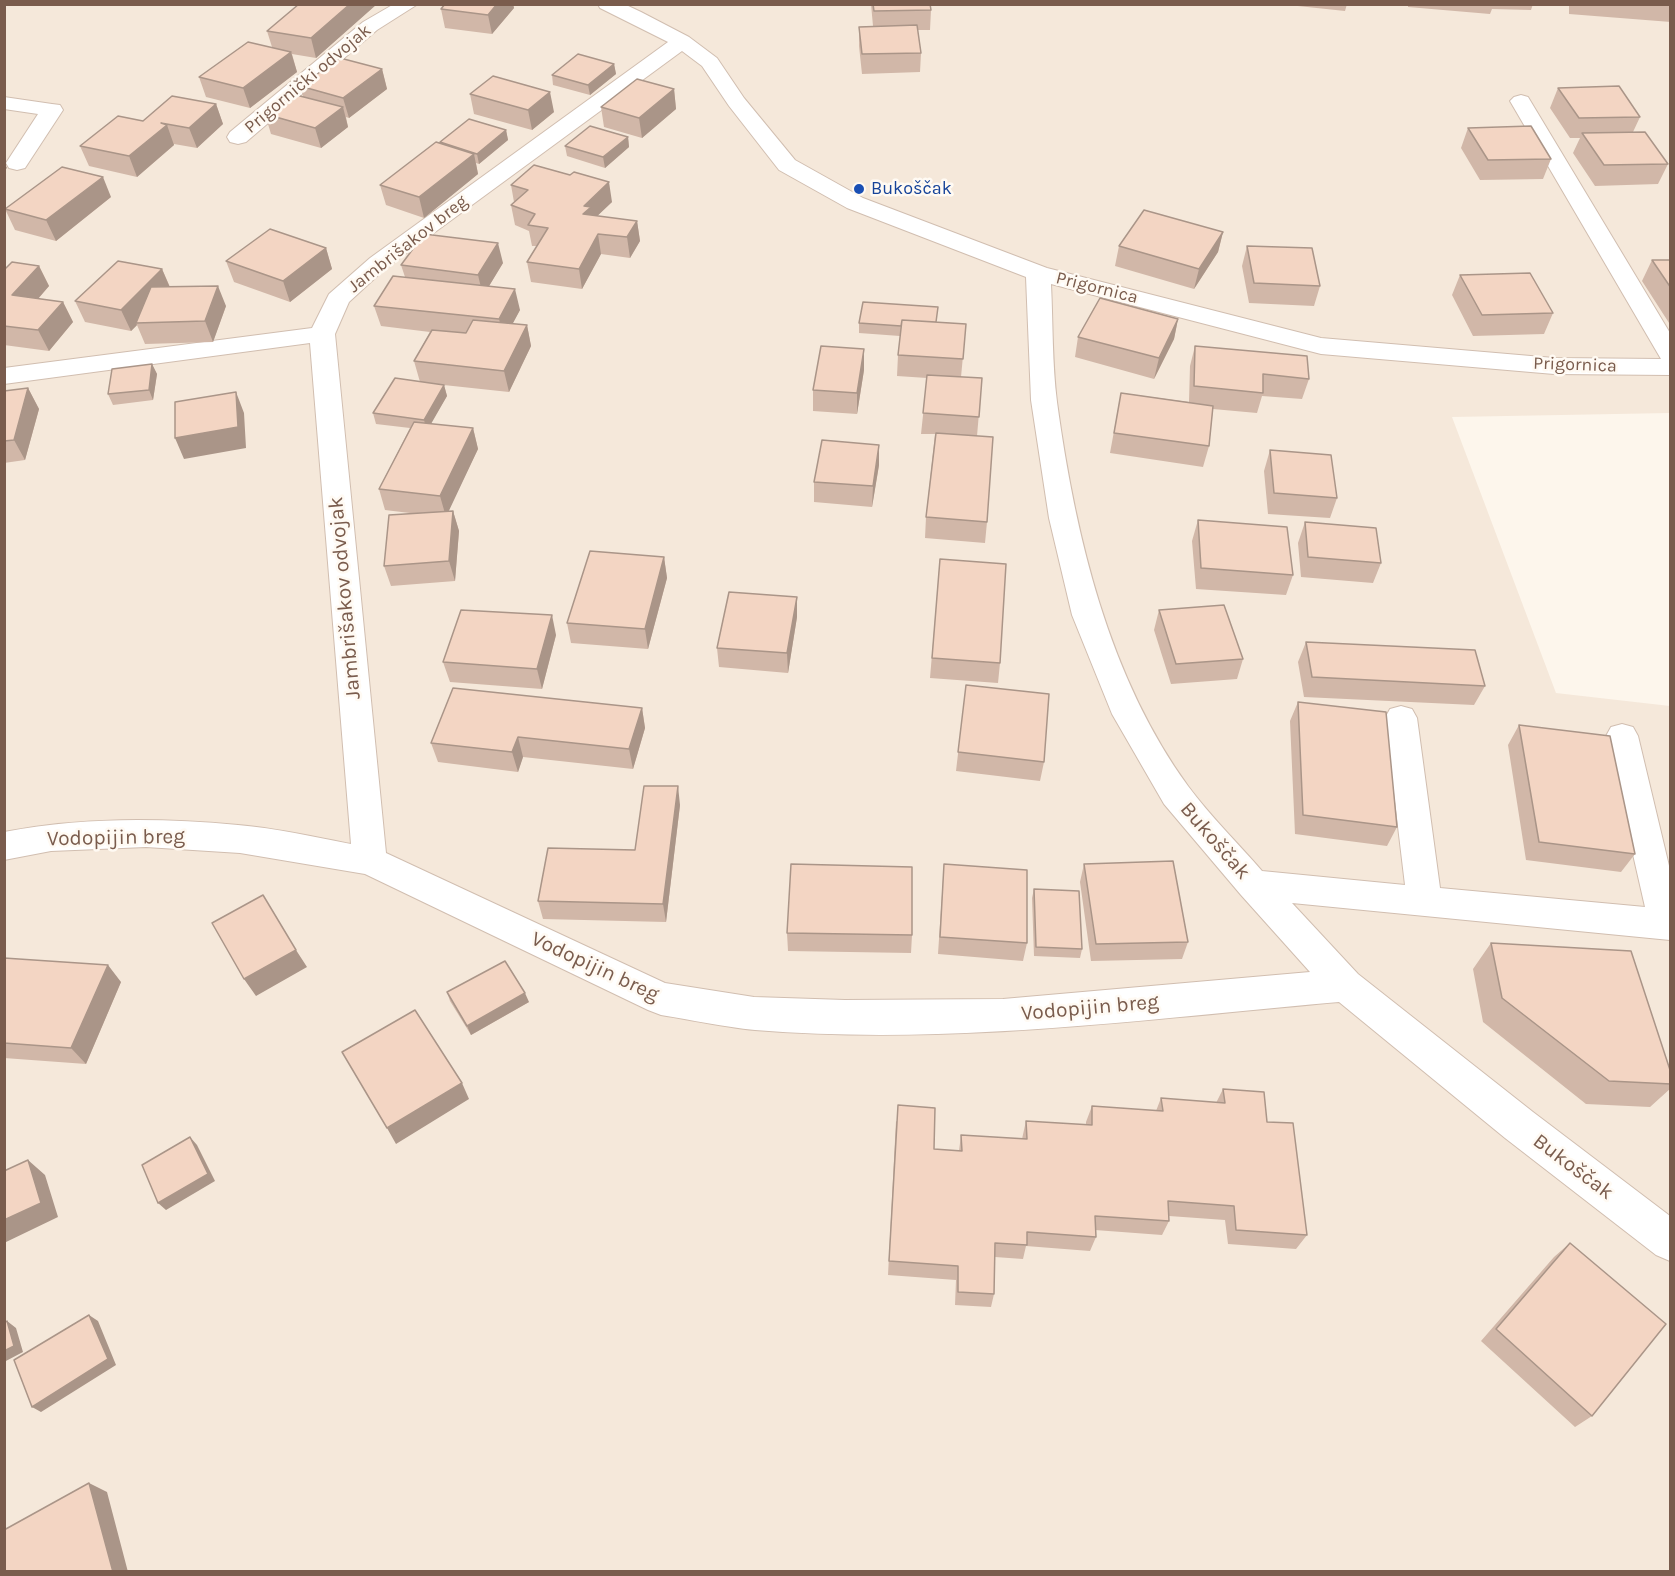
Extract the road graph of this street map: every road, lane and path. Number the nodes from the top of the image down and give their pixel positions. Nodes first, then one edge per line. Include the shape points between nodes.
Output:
1 (410, 4) edge
2 (607, 4) edge
3 (682, 41) junction
4 (1521, 101) dead end
5 (4, 103) edge
6 (238, 137) dead end
7 (17, 163) dead end
8 (1038, 273) junction
9 (322, 334) junction
10 (1671, 354) edge
11 (1671, 367) edge
12 (4, 376) edge
13 (1401, 718) dead end
14 (1622, 736) dead end
15 (4, 846) edge
16 (370, 861) junction
17 (1254, 885) junction
18 (1424, 901) junction
19 (1668, 924) edge
20 (1345, 985) junction
21 (1671, 1241) edge

1 - 6 street, Prigornički odvojak via 370,26
2 - 3 street, Prigornica
3 - 8 street, Prigornica via 710,62 736,102 787,165 855,203
3 - 9 street, Jambrišakov breg via 378,263 338,299
4 - 10 street
5 - 7 street via 52,110
8 - 11 street, Prigornica via 1321,346 1554,366
8 - 17 street, Bukoščak via 1044,400 1063,518 1087,615 1128,714 1176,795
9 - 12 street
9 - 16 street, Jambrišakov odvojak
13 - 18 street
14 - 19 street
15 - 16 street, Vodopijin breg via 51,837 146,833 240,839
16 - 20 street, Vodopijin breg via 661,999 754,1013 1003,1016
17 - 18 street
17 - 20 street, Bukoščak
18 - 19 street via 1619,935
20 - 21 street, Bukoščak via 1518,1125

